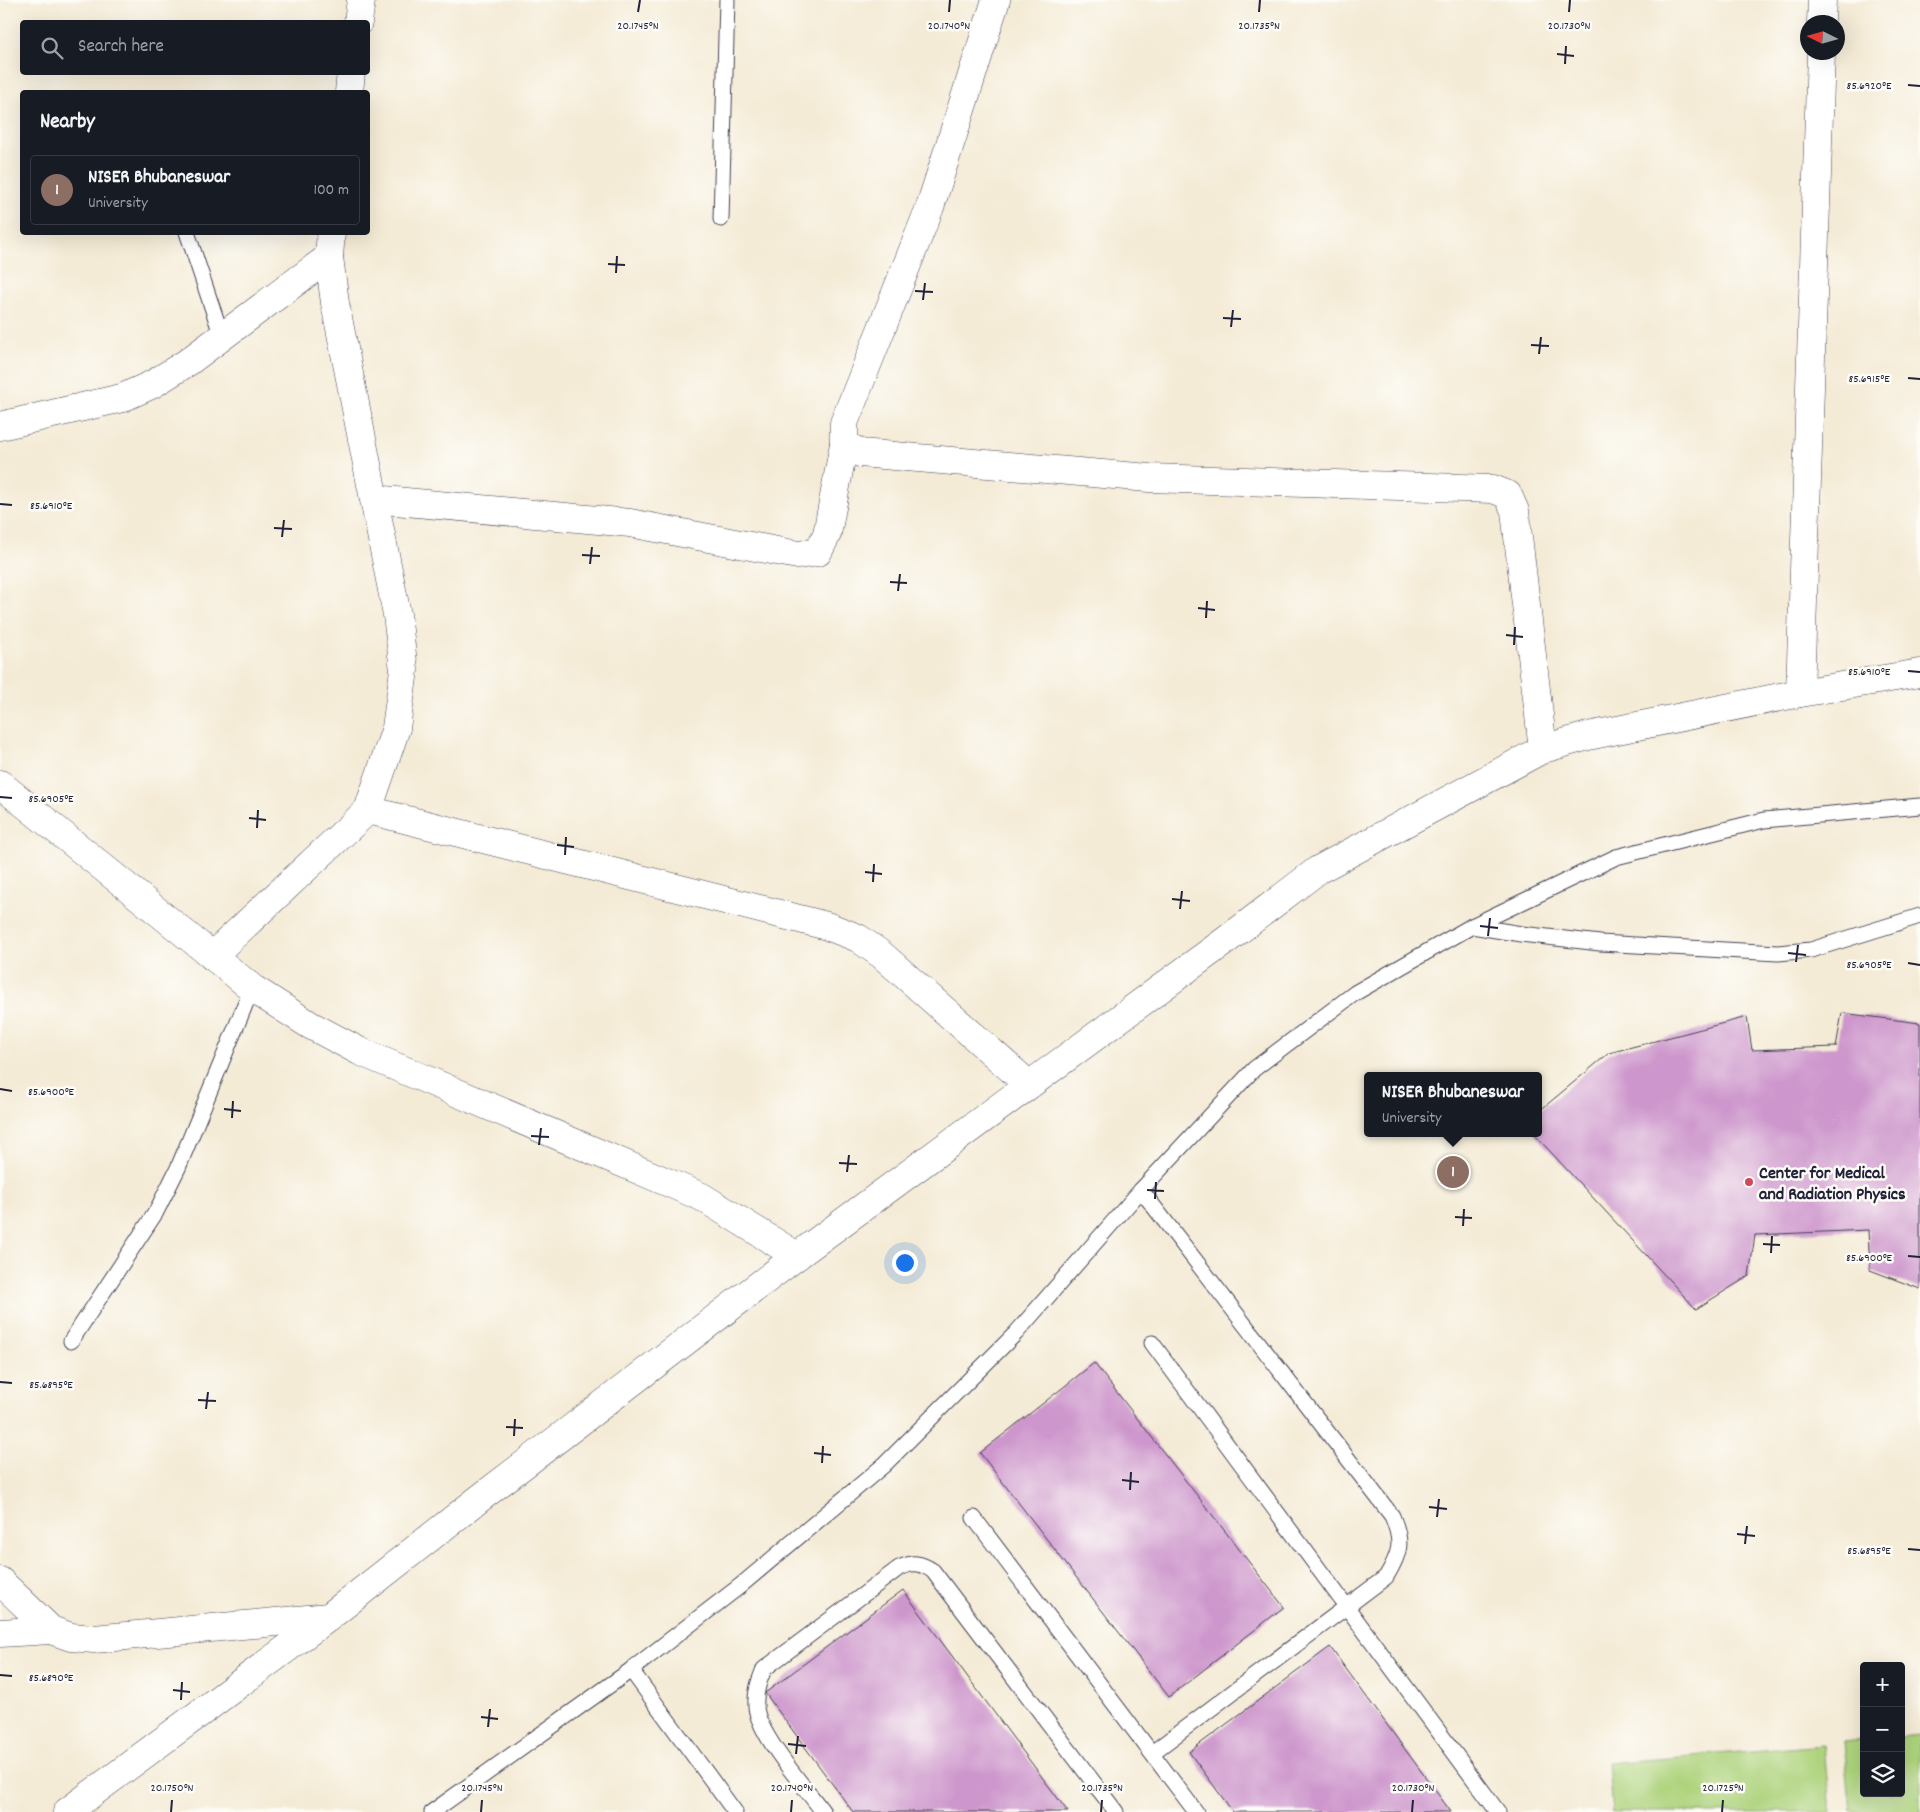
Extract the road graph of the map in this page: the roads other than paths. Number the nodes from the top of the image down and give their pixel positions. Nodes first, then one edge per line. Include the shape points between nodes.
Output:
1 (361, 0) edge
2 (727, 0) edge
3 (996, 0) edge
4 (1822, 0) edge
5 (1821, 15) edge
6 (358, 20) edge
7 (1820, 60) edge
8 (352, 75) edge
9 (349, 90) edge
10 (721, 219) dead end
11 (187, 235) edge
12 (330, 244) edge
13 (222, 337) junction
14 (0, 426) edge
15 (844, 444) junction
16 (374, 499) junction
17 (1920, 673) edge
18 (1800, 693) junction
19 (1543, 749) junction
20 (0, 784) edge
21 (1920, 806) edge
22 (368, 810) junction
23 (1920, 916) edge
24 (1472, 926) junction
25 (212, 956) junction
26 (252, 988) junction
27 (1028, 1084) junction
28 (1142, 1190) junction
29 (797, 1256) junction
30 (71, 1340) dead end
31 (1152, 1342) dead end
32 (974, 1518) dead end
33 (0, 1581) edge
34 (1346, 1606) junction
35 (329, 1617) junction
36 (51, 1630) junction
37 (0, 1633) edge
38 (630, 1670) junction
39 (1152, 1753) junction
40 (67, 1812) edge
41 (432, 1812) edge
42 (735, 1812) edge
43 (823, 1812) edge
44 (1116, 1812) edge
45 (1196, 1812) edge
46 (1498, 1812) edge

1 - 6 street
2 - 10 lane
3 - 15 street via 930,207 844,424
4 - 5 street
7 - 18 street
8 - 9 street
11 - 13 lane
12 - 13 street
12 - 16 street via 334,303
13 - 14 street via 160,379 122,398
15 - 16 street via 827,534 818,552 798,555 630,522
15 - 19 street via 860,453 1149,478 1492,489 1508,495 1516,511
16 - 22 street via 397,615 404,670 396,728
17 - 18 street
18 - 19 street via 1588,736
19 - 27 street via 1318,870
20 - 25 street
21 - 24 lane via 1764,820 1616,856
22 - 25 street
22 - 27 street via 827,926 858,938 882,955
23 - 24 lane via 1811,950 1778,953 1600,943
24 - 28 lane via 1355,993 1254,1069
25 - 26 street
26 - 29 street via 310,1025 359,1050 702,1196
26 - 30 lane via 178,1168 156,1212
27 - 29 street
28 - 34 lane via 1392,1516 1400,1536 1397,1558 1386,1577
28 - 38 lane via 1016,1333 884,1466 740,1586
29 - 35 street
31 - 34 lane
32 - 39 lane
33 - 36 street
34 - 39 lane
34 - 46 lane
35 - 36 street via 94,1639 71,1638
35 - 40 street
36 - 37 street
38 - 41 lane
38 - 42 lane
39 - 45 lane
43 - 44 lane via 764,1731 756,1707 757,1686 764,1669 899,1568 911,1563 923,1564 933,1571

